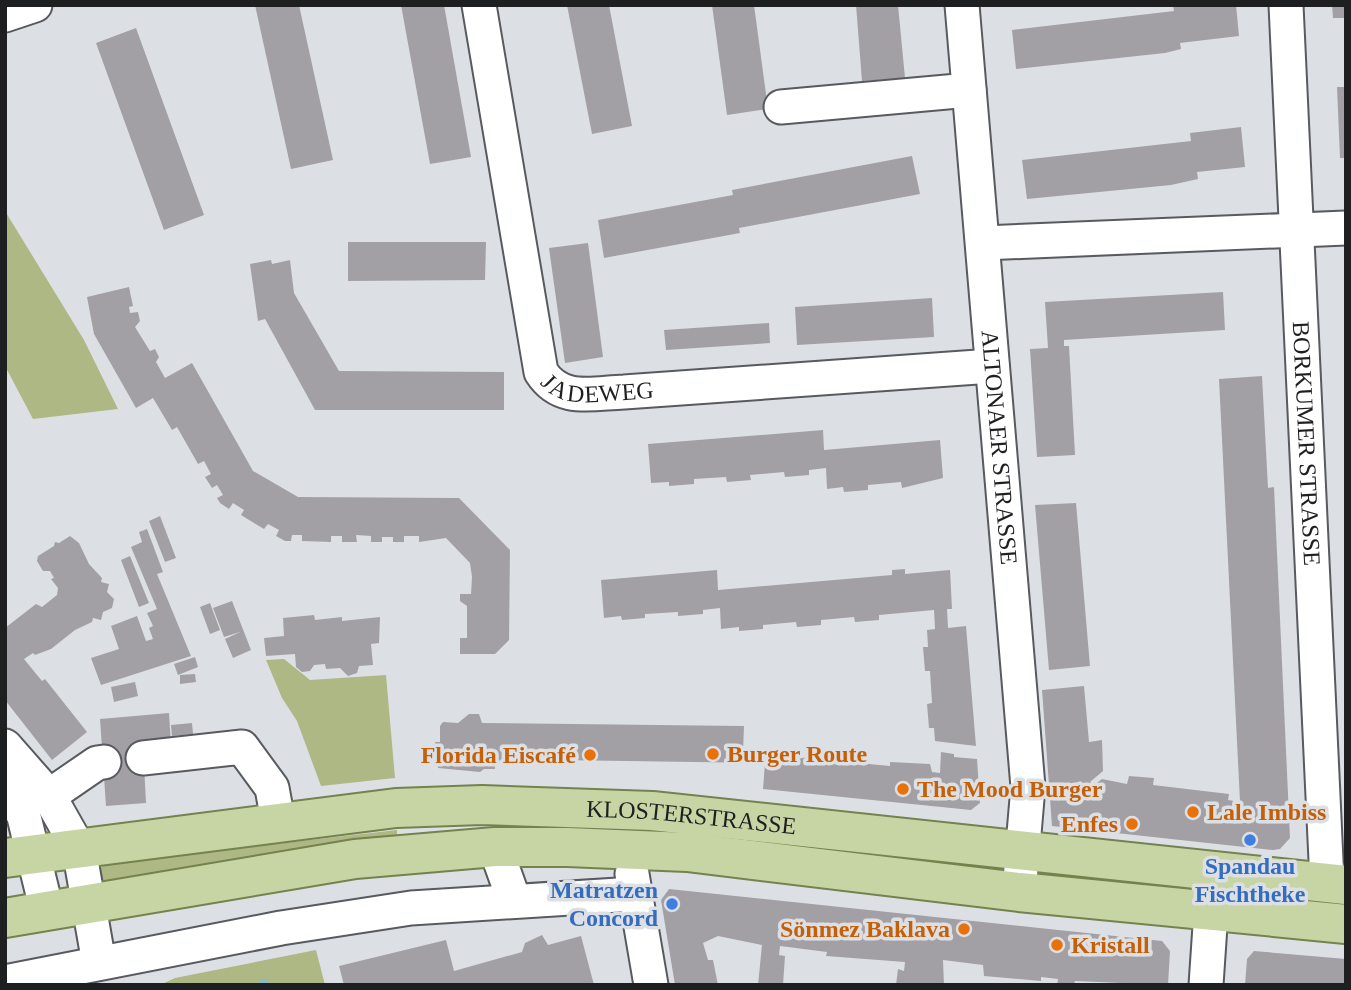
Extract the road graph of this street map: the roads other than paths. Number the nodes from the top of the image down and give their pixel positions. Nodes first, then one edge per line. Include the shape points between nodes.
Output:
1 (34, 5) edge
2 (479, 5) edge
3 (962, 5) edge
4 (1286, 5) edge
5 (5, 15) edge
6 (969, 90) junction
7 (781, 107) dead end
8 (1346, 228) edge
9 (1297, 230) junction
10 (983, 243) junction
11 (992, 366) junction
12 (5, 746) edge
13 (144, 758) dead end
14 (104, 762) dead end
15 (5, 777) edge
16 (48, 796) junction
17 (278, 821) junction
18 (495, 846) junction
19 (630, 848) junction
20 (79, 849) junction
21 (1024, 852) junction
22 (20, 856) edge
23 (1336, 884) edge
24 (1019, 891) junction
25 (634, 894) junction
26 (514, 900) junction
27 (88, 904) junction
28 (47, 911) junction
29 (1211, 911) junction
30 (5, 918) edge
31 (1346, 924) edge
32 (99, 963) junction
33 (5, 982) edge
34 (651, 985) edge
35 (1206, 985) edge

1 - 5 street
2 - 11 street, JADEWEG via 541,372 558,391 624,392
3 - 6 street, ALTONAER STRASSE
4 - 9 street, BORKUMER STRASSE
6 - 7 street
6 - 10 street, ALTONAER STRASSE
8 - 9 street
9 - 10 street
9 - 23 street, BORKUMER STRASSE
10 - 11 street, ALTONAER STRASSE
11 - 21 street, ALTONAER STRASSE via 1028,787
12 - 16 street
13 - 17 street via 242,747 272,788
14 - 16 street
15 - 22 street via 19,802
16 - 20 street
17 - 20 main road, KLOSTERSTRASSE
17 - 21 main road, KLOSTERSTRASSE via 396,808 569,806
18 - 19 main road, KLOSTERSTRASSE
18 - 26 street
18 - 27 main road, KLOSTERSTRASSE via 355,859
19 - 24 main road, KLOSTERSTRASSE
19 - 25 street
20 - 22 main road, KLOSTERSTRASSE
20 - 27 street
21 - 23 main road, KLOSTERSTRASSE
21 - 24 street, ALTONAER STRASSE
22 - 28 street
24 - 29 main road, KLOSTERSTRASSE
25 - 26 street
25 - 34 street
26 - 32 street via 411,908
27 - 28 main road, KLOSTERSTRASSE
27 - 32 street
28 - 30 main road, KLOSTERSTRASSE
29 - 31 main road, KLOSTERSTRASSE
29 - 35 street
32 - 33 street

